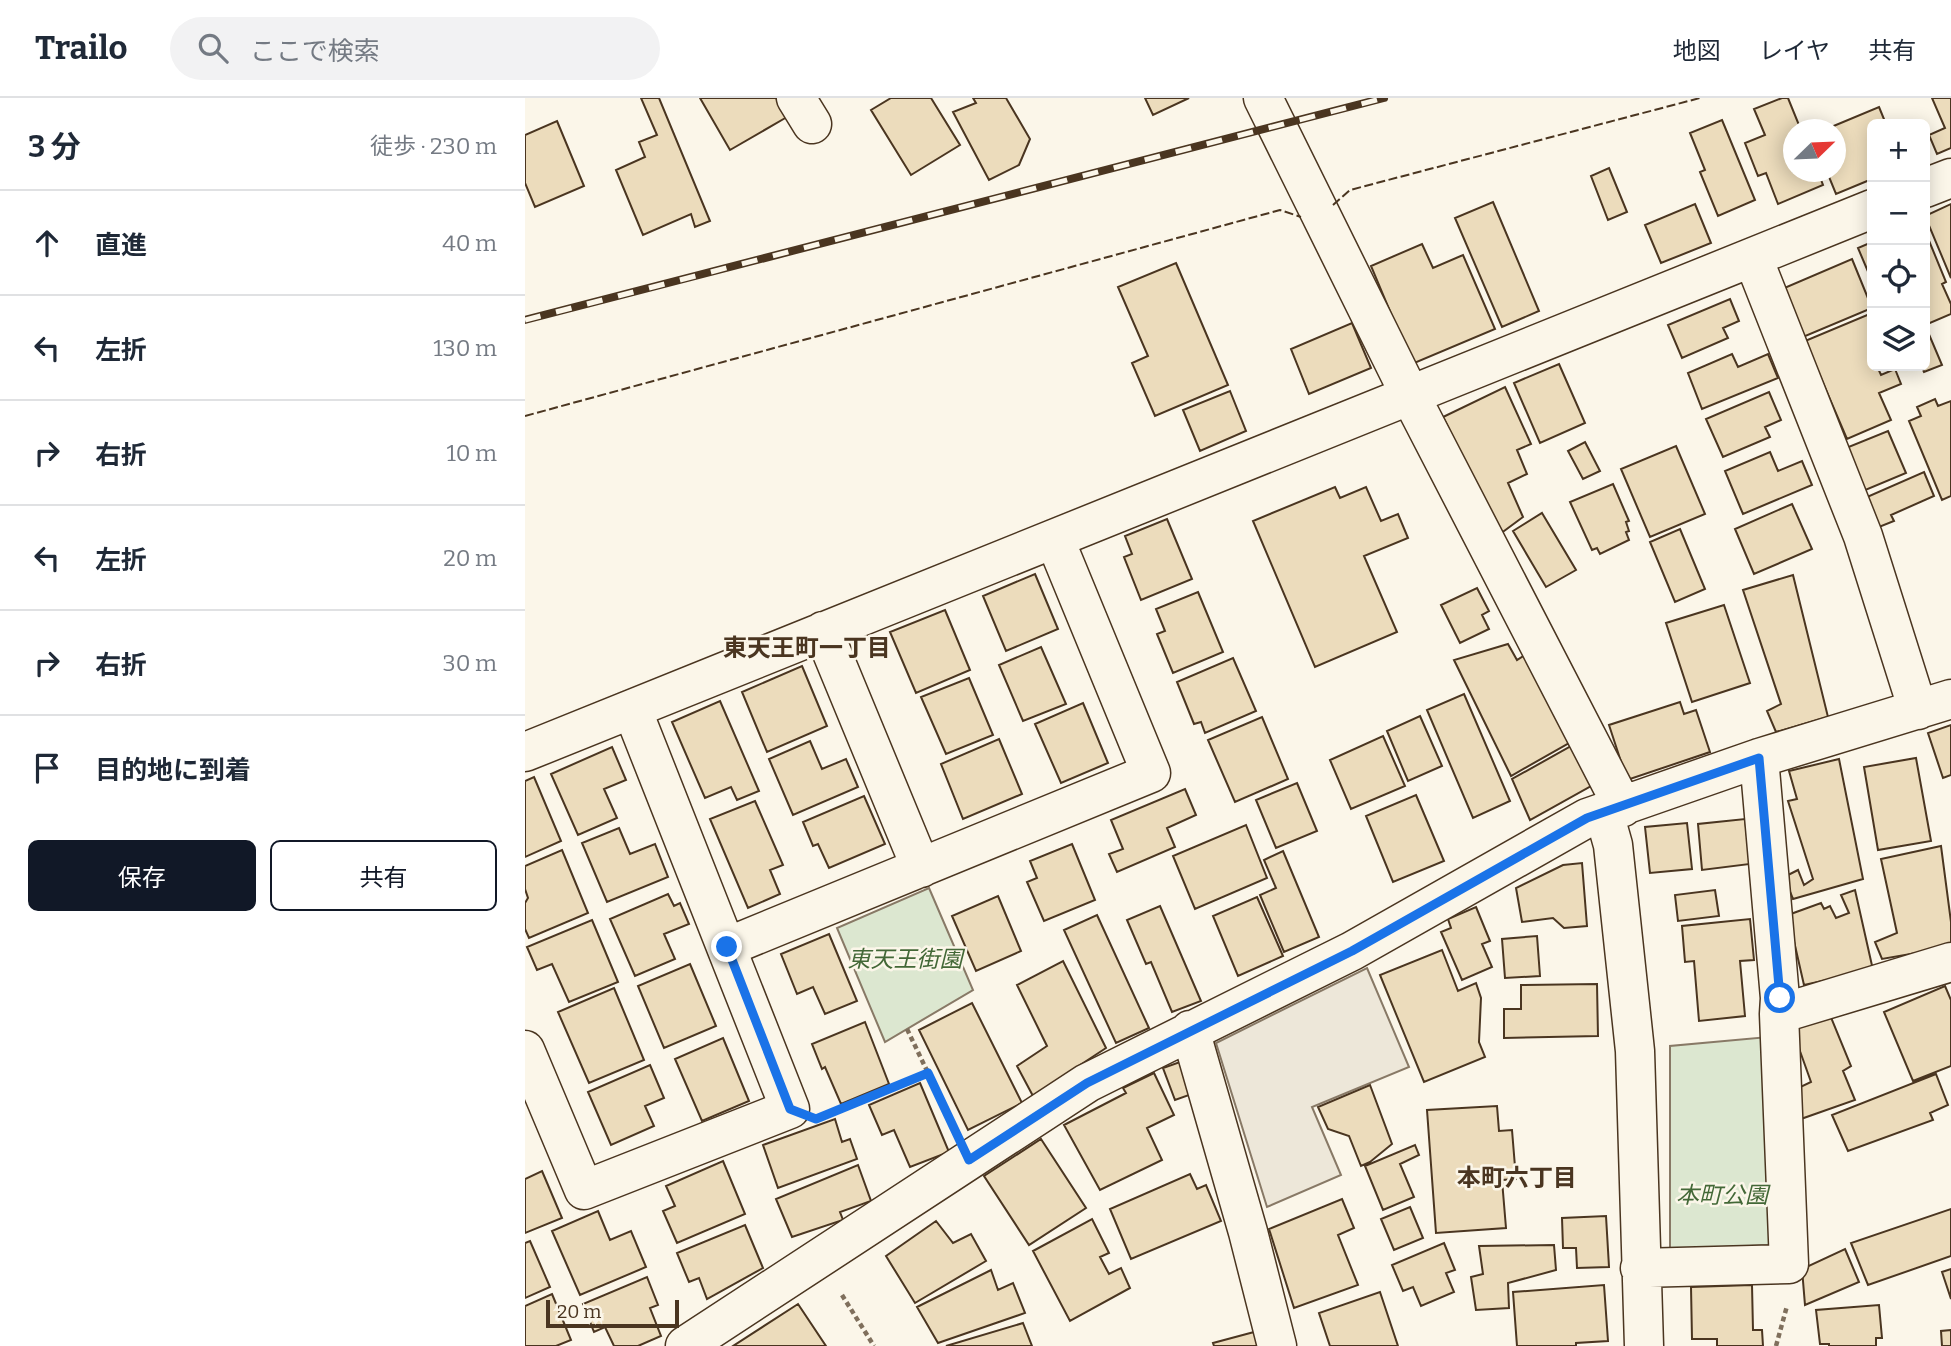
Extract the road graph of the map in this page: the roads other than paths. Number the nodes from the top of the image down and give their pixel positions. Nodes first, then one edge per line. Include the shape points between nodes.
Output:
1 (1263, 98) edge
2 (1951, 178) edge
3 (1930, 186) edge
4 (1867, 211) edge
5 (1753, 258) junction
6 (1409, 395) junction
7 (1055, 540) junction
8 (823, 631) junction
9 (1934, 705) edge
10 (632, 709) junction
11 (525, 752) edge
12 (1759, 758) junction
13 (1613, 810) junction
14 (921, 868) junction
15 (727, 947) junction
16 (1951, 962) edge
17 (1779, 1014) junction
18 (1190, 1030) junction
19 (525, 1050) edge
20 (1640, 1268) junction
21 (685, 1346) edge
22 (1276, 1346) edge
23 (1644, 1346) edge

1 - 6 street
2 - 3 street
4 - 5 street
5 - 6 street
5 - 9 street
6 - 7 street
6 - 13 street
7 - 8 street
7 - 14 street via 1150,773
8 - 10 street
8 - 14 street
9 - 12 street
10 - 11 street
10 - 15 street
12 - 13 street
12 - 17 street
13 - 18 street via 1587,818 1352,951
13 - 20 street via 1635,1051
14 - 15 street
15 - 19 street via 790,1109 584,1190
16 - 17 street
17 - 20 street via 1789,1264
18 - 21 street via 1087,1083
18 - 22 street
20 - 23 street

